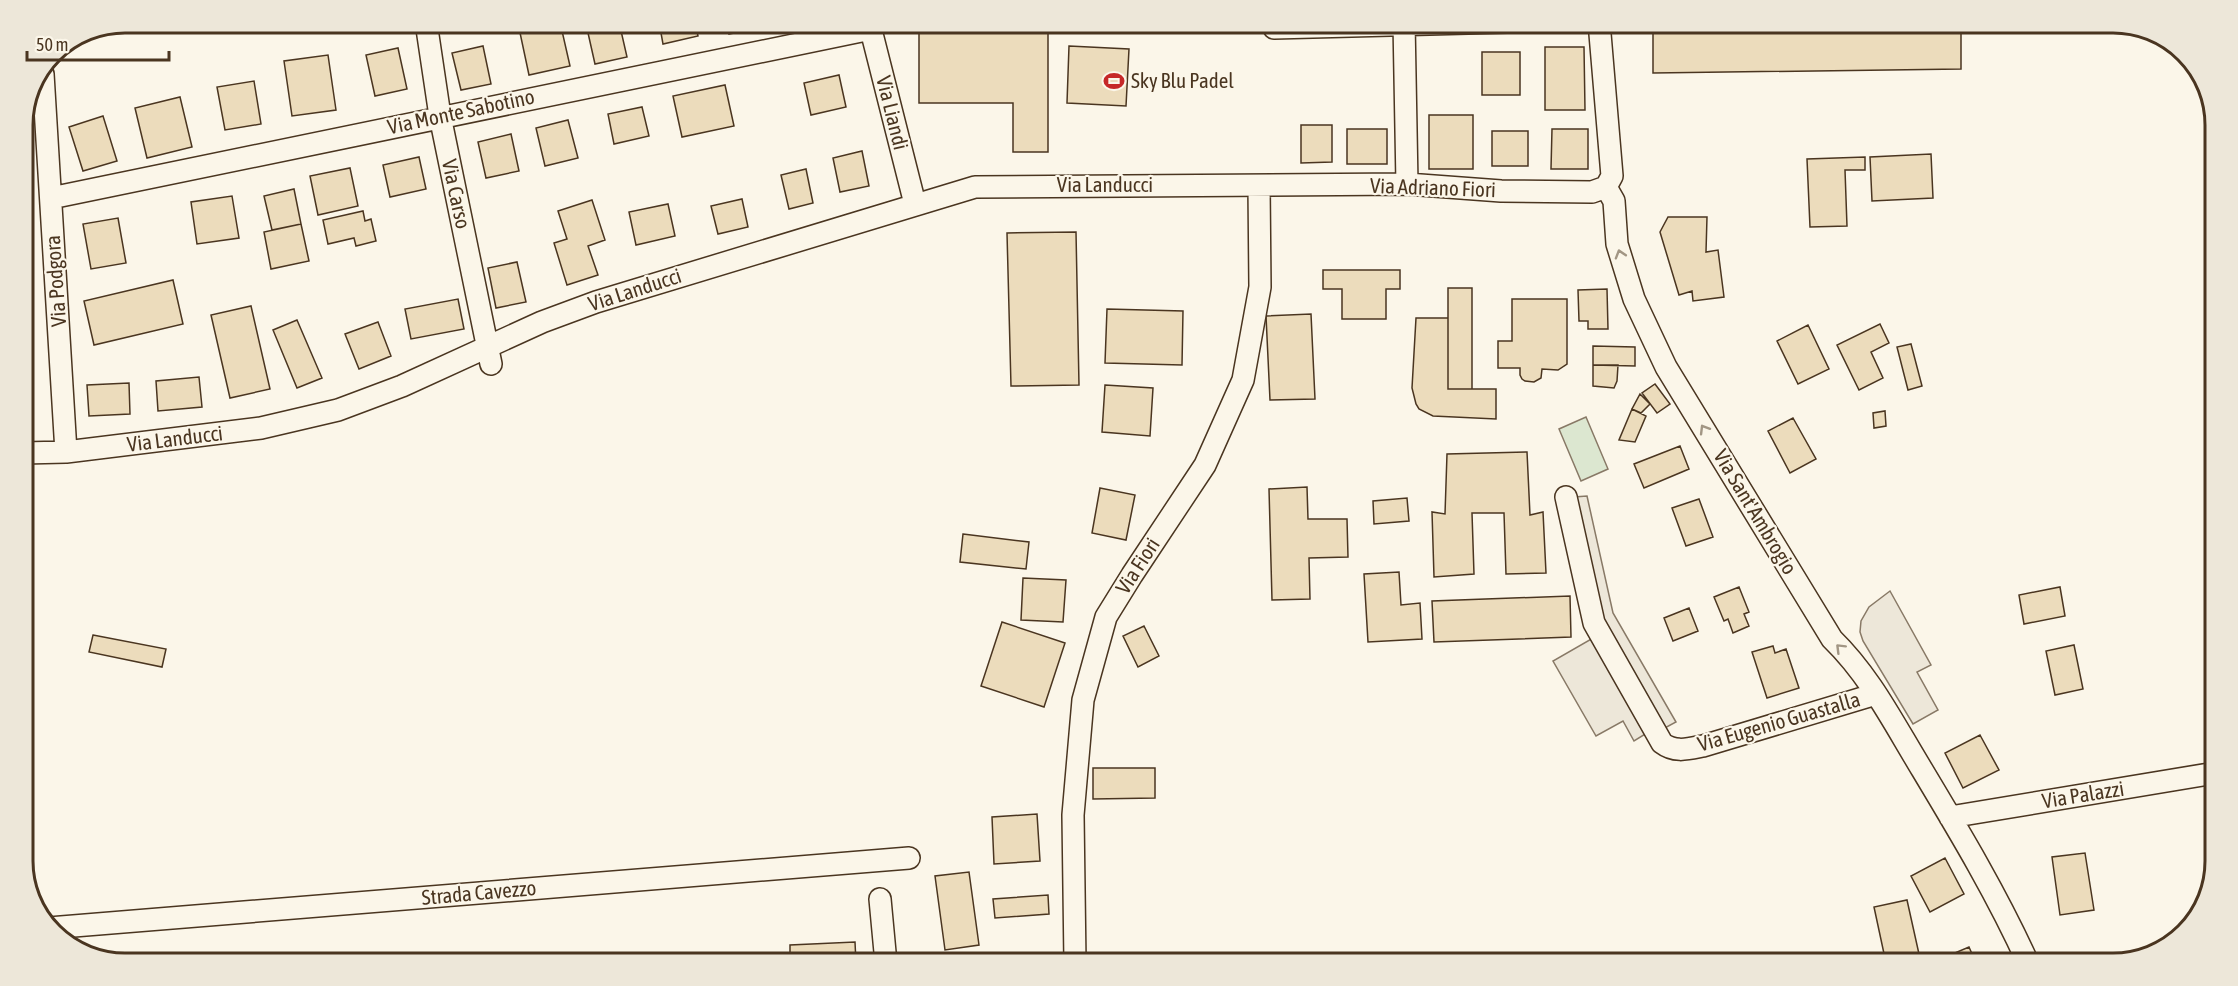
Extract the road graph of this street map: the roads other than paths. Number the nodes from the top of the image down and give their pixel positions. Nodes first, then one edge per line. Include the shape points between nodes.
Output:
1 (428, 33) edge
2 (837, 33) edge
3 (872, 33) edge
4 (1404, 33) edge
5 (1600, 33) edge
6 (44, 84) edge
7 (440, 116) junction
8 (1407, 184) junction
9 (1259, 186) junction
10 (1606, 187) junction
11 (51, 198) junction
12 (915, 204) junction
13 (489, 356) junction
14 (66, 452) junction
15 (33, 453) edge
16 (1566, 497) dead end
17 (1876, 694) junction
18 (2205, 775) edge
19 (1950, 817) junction
20 (909, 858) dead end
21 (880, 899) dead end
22 (61, 927) edge
23 (885, 953) edge
24 (1075, 953) edge
25 (2023, 953) edge

1 - 7 street, Via Carso
2 - 7 street, Via Monte Sabotino
3 - 12 street, Via Liandi
4 - 8 street
5 - 10 street, Via Sant'Ambrogio via 1612,176
6 - 11 street, Via Podgora
7 - 11 street, Via Monte Sabotino
7 - 13 street, Via Carso
8 - 9 street, Via Adriano Fiori
8 - 10 street, Via Adriano Fiori via 1501,191 1592,192
9 - 12 street, Via Landucci via 975,186
9 - 24 street, Via Fiori via 1260,287 1243,380 1205,465 1106,617 1083,700 1073,815
17 -> 10 street, Via Sant'Ambrogio via 1832,639 1666,367 1634,299 1617,244 1614,201
11 - 14 street, Via Podgora
12 - 13 street, Via Landucci via 596,302 542,322
13 - 14 street, Via Landucci via 338,410 261,428
14 - 15 street, Via Landucci
16 - 17 street, Via Eugenio Guastalla via 1594,623 1669,748 1703,746
17 - 19 street, Via Sant'Ambrogio
18 - 19 street, Via Palazzi
19 - 25 street, Via Sant'Ambrogio
20 - 22 street, Strada Cavezzo
21 - 23 street

